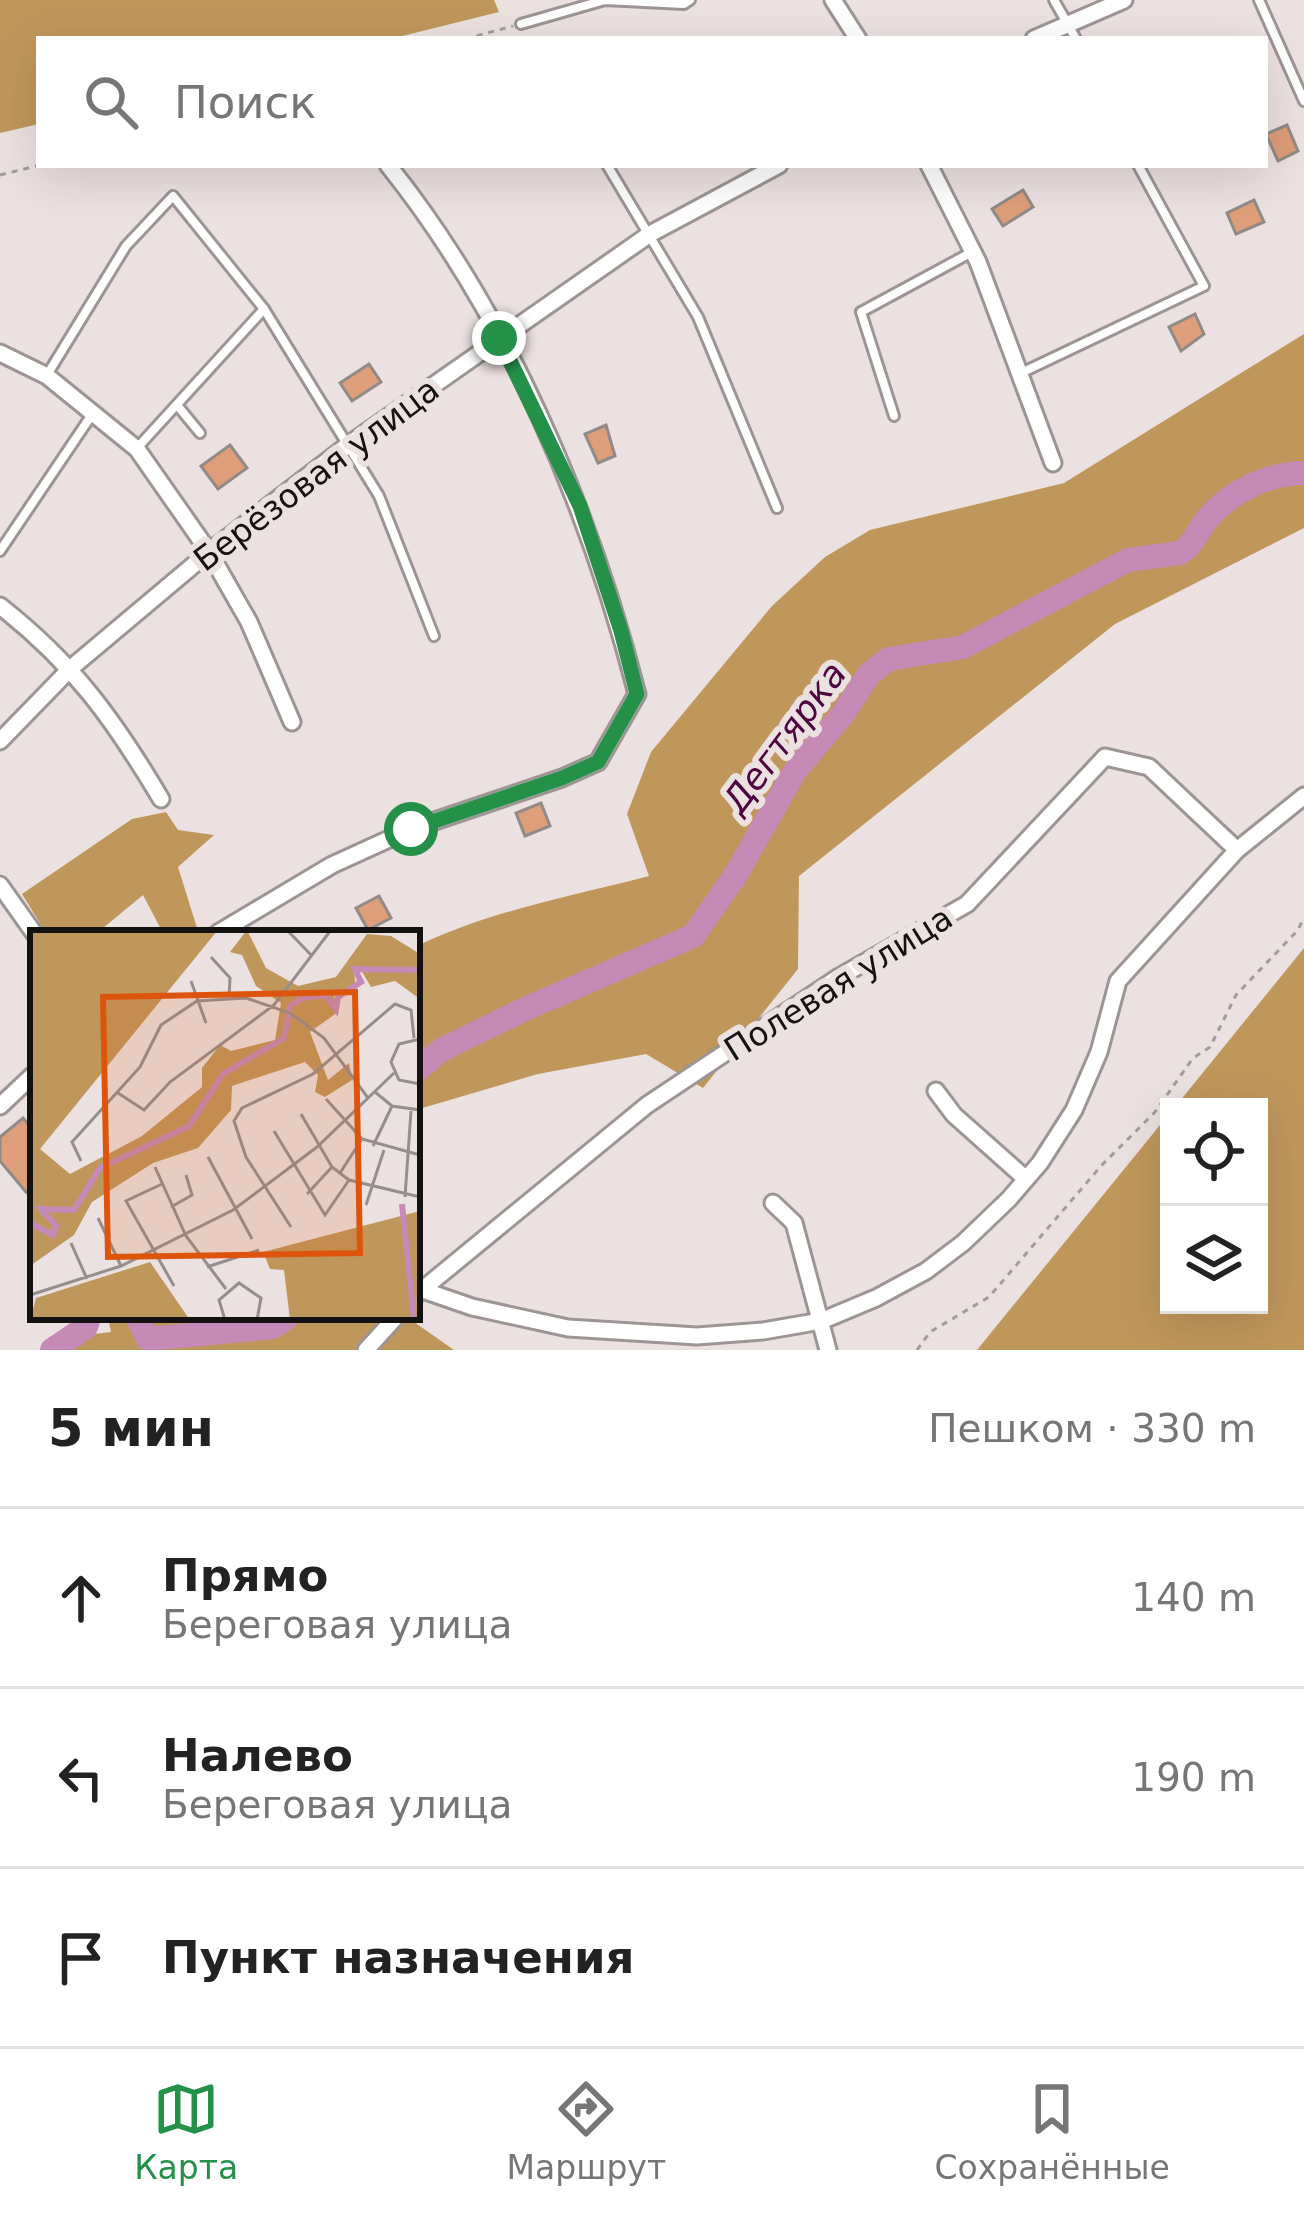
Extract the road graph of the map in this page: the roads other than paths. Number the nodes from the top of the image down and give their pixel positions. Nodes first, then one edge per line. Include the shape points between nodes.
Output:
1 (690, 0) edge
2 (832, 0) edge
3 (1054, 0) edge
4 (1124, 0) edge
5 (1259, 0) edge
6 (521, 24) road end
7 (1072, 31) edge
8 (856, 36) edge
9 (1304, 100) edge
10 (390, 168) edge
11 (610, 168) edge
12 (773, 168) edge
13 (930, 168) edge
14 (1140, 168) edge
15 (650, 234) junction
16 (972, 252) junction
17 (264, 309) junction
18 (499, 338) junction
19 (0, 352) edge
20 (1020, 374) junction
21 (47, 376) junction
22 (177, 405) junction
23 (94, 411) junction
24 (894, 416) dead end
25 (200, 433) dead end
26 (348, 445) junction
27 (137, 448) junction
28 (1053, 464) dead end
29 (777, 508) dead end
30 (0, 551) edge
31 (209, 552) junction
32 (0, 606) edge
33 (434, 636) dead end
34 (71, 668) junction
35 (292, 722) dead end
36 (0, 741) edge
37 (1304, 796) edge
38 (161, 799) dead end
39 (1237, 850) junction
40 (0, 885) edge
41 (32, 930) edge
42 (223, 930) edge
43 (30, 1079) edge
44 (936, 1091) dead end
45 (0, 1106) edge
46 (1026, 1178) junction
47 (773, 1203) dead end
48 (420, 1289) edge
49 (420, 1292) edge
50 (393, 1320) edge
51 (821, 1321) junction
52 (650, 1342) edge
53 (366, 1350) edge
54 (829, 1350) edge

1 - 6 lane via 605,0
2 - 8 street
3 - 7 lane
4 - 7 street
5 - 9 lane
10 - 18 street
11 - 15 lane
12 - 15 street, Берёзовая улица
13 - 16 street
14 - 20 lane via 1204,286
15 - 18 street, Берёзовая улица
15 - 29 lane via 698,317
16 - 20 street
16 - 24 lane via 861,312
17 - 21 lane via 173,196 126,246
17 - 22 lane
17 - 26 lane
18 - 26 street, Берёзовая улица
18 - 42 street via 580,506 637,694 598,762 411,829
19 - 21 street
20 - 28 street
21 - 23 street
22 - 25 lane
22 - 27 lane
23 - 27 street
23 - 30 lane
26 - 31 street, Берёзовая улица
26 - 33 lane via 379,496
27 - 31 street
31 - 34 street, Берёзовая улица
31 - 35 street
32 - 34 street
34 - 36 street, Берёзовая улица
34 - 38 street
37 - 39 street
39 - 46 street via 1118,982 1074,1109
39 - 48 street, Полевая улица via 1149,767 1105,757 968,904 839,977 647,1105
40 - 41 street
43 - 45 street
44 - 46 street
46 - 51 street via 926,1271
47 - 51 street via 794,1223
49 - 52 street
50 - 53 street
51 - 52 street
51 - 54 street

